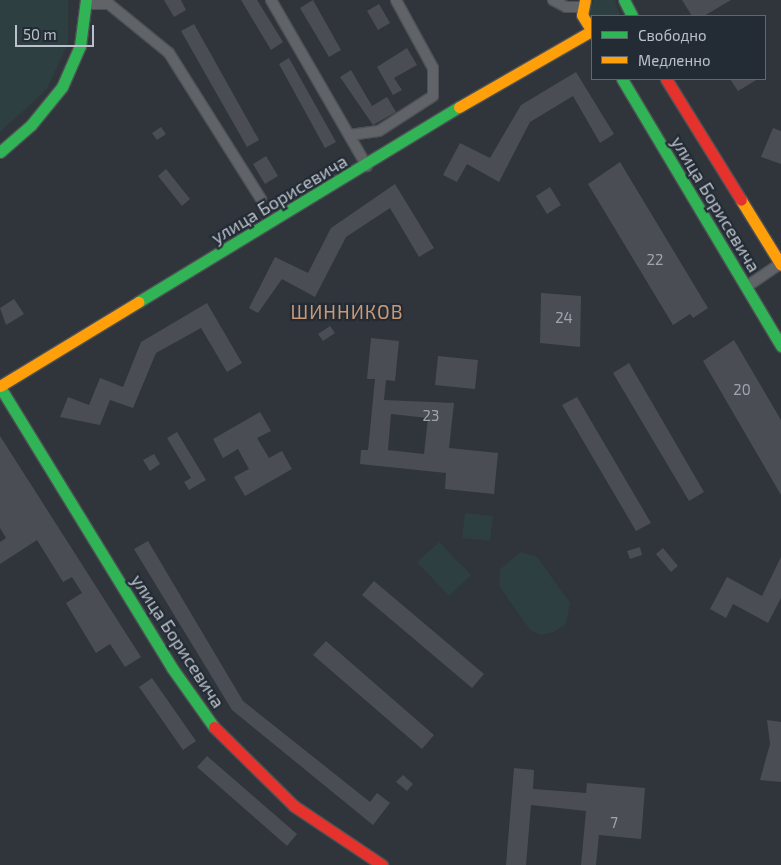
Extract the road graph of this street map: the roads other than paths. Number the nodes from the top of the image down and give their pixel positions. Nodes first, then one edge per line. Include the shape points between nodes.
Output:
1 (271, 0) edge
2 (396, 0) edge
3 (553, 0) edge
4 (624, 1) edge
5 (87, 2) edge
6 (583, 7) edge
7 (626, 15) edge
8 (631, 15) edge
9 (591, 28) edge
10 (591, 31) edge
11 (574, 37) junction
12 (623, 80) edge
13 (667, 80) edge
14 (350, 135) junction
15 (0, 152) edge
16 (367, 166) junction
17 (261, 199) dead end
18 (781, 264) edge
19 (746, 287) junction
20 (781, 346) edge
21 (0, 387) edge
22 (382, 865) edge

1 - 14 street
2 - 14 street via 433,68 433,96 379,131
3 - 6 street via 566,7
4 - 7 street
4 - 8 street
5 - 15 street via 80,46 62,87 31,125
5 - 17 street via 110,4 169,52
6 - 9 street
6 - 11 street
10 - 11 street, улица Борисевича
11 - 16 street, улица Борисевича
12 - 19 street, улица Борисевича
13 - 18 street, улица Борисевича
14 - 16 street
16 - 21 street, улица Борисевича
18 - 19 street
19 - 20 street, улица Борисевича
21 - 22 street, улица Борисевича via 172,668 214,728 294,806

